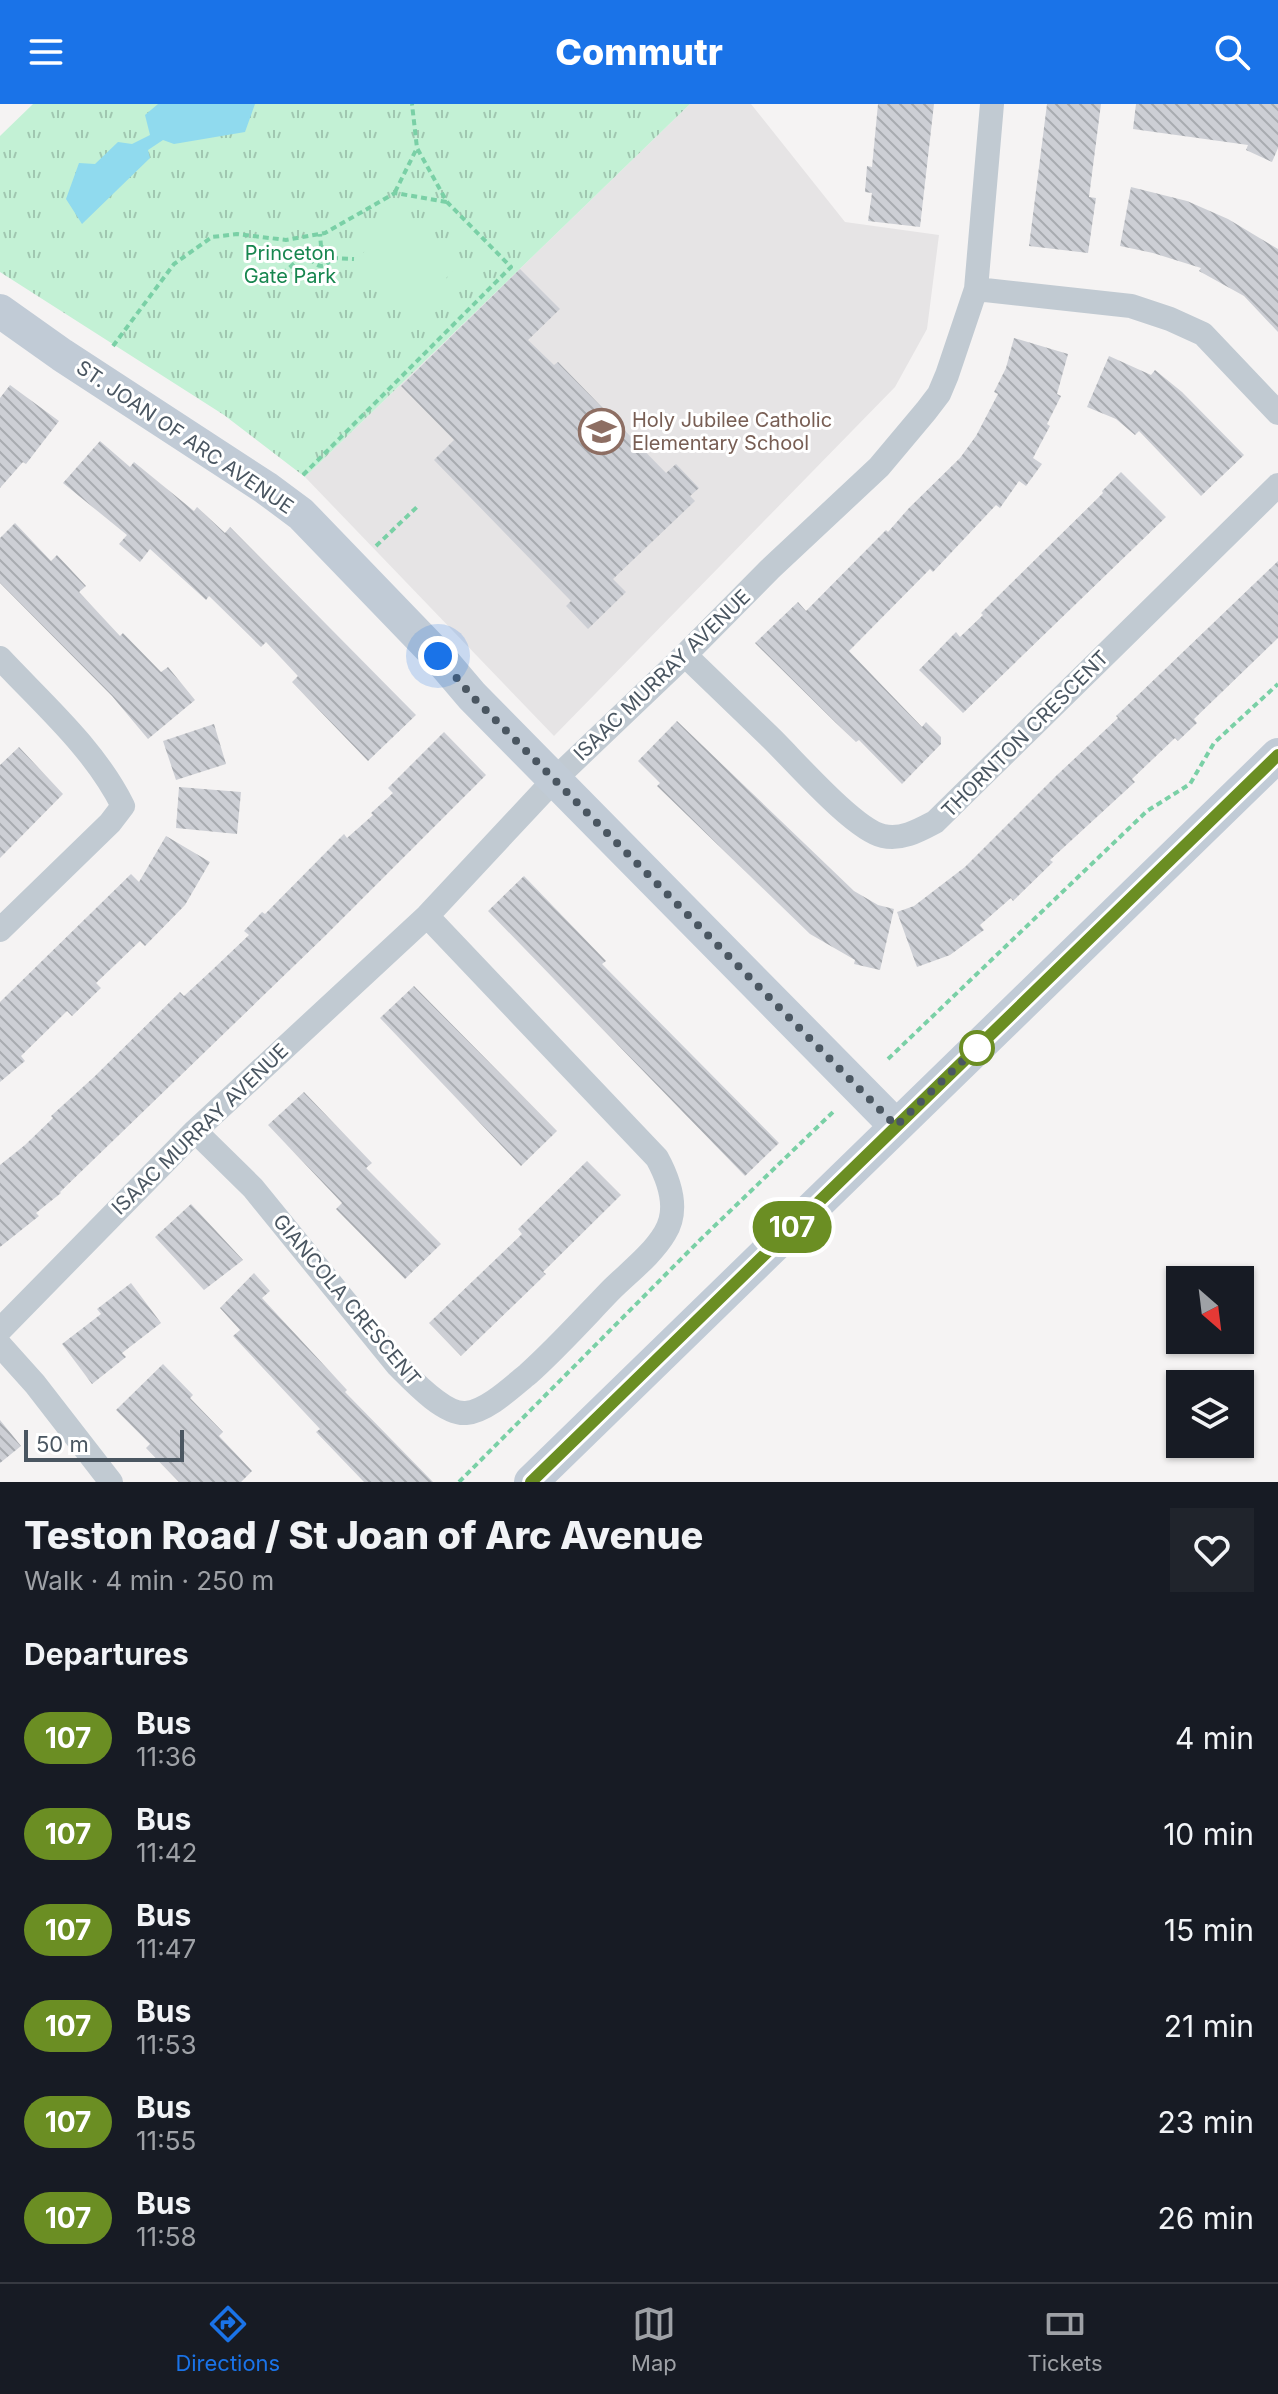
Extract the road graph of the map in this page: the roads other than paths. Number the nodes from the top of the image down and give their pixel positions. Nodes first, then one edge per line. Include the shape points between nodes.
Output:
1 (992, 104) edge
2 (976, 289) junction
3 (0, 311) edge
4 (1278, 413) edge
5 (1278, 485) edge
6 (685, 655) junction
7 (0, 658) edge
8 (1278, 755) edge
9 (554, 780) junction
10 (427, 916) junction
11 (0, 930) edge
12 (896, 1126) junction
13 (195, 1131) junction
14 (0, 1330) edge
15 (0, 1345) edge
16 (111, 1482) edge
17 (531, 1482) edge

1 - 2 street, ISAAC MURRAY AVENUE
2 - 4 street via 1131,306 1170,319 1203,334
2 - 6 street, ISAAC MURRAY AVENUE via 947,375 926,411 879,467
3 - 9 street, ST. JOAN OF ARC AVENUE via 301,514
5 - 6 street, THORNTON CRESCENT via 935,822 915,833 881,836 866,828
6 - 9 street, ISAAC MURRAY AVENUE
7 - 11 street via 86,748 123,806
8 - 12 street
9 - 10 street, ISAAC MURRAY AVENUE
9 - 12 street, ST. JOAN OF ARC AVENUE
10 - 13 street, ISAAC MURRAY AVENUE
10 - 13 street, GIANCOLA CRESCENT via 657,1158 670,1183 666,1232 527,1374 483,1408 464,1413 447,1408 397,1365 253,1188
12 - 17 street
13 - 14 street, ISAAC MURRAY AVENUE
15 - 16 street

